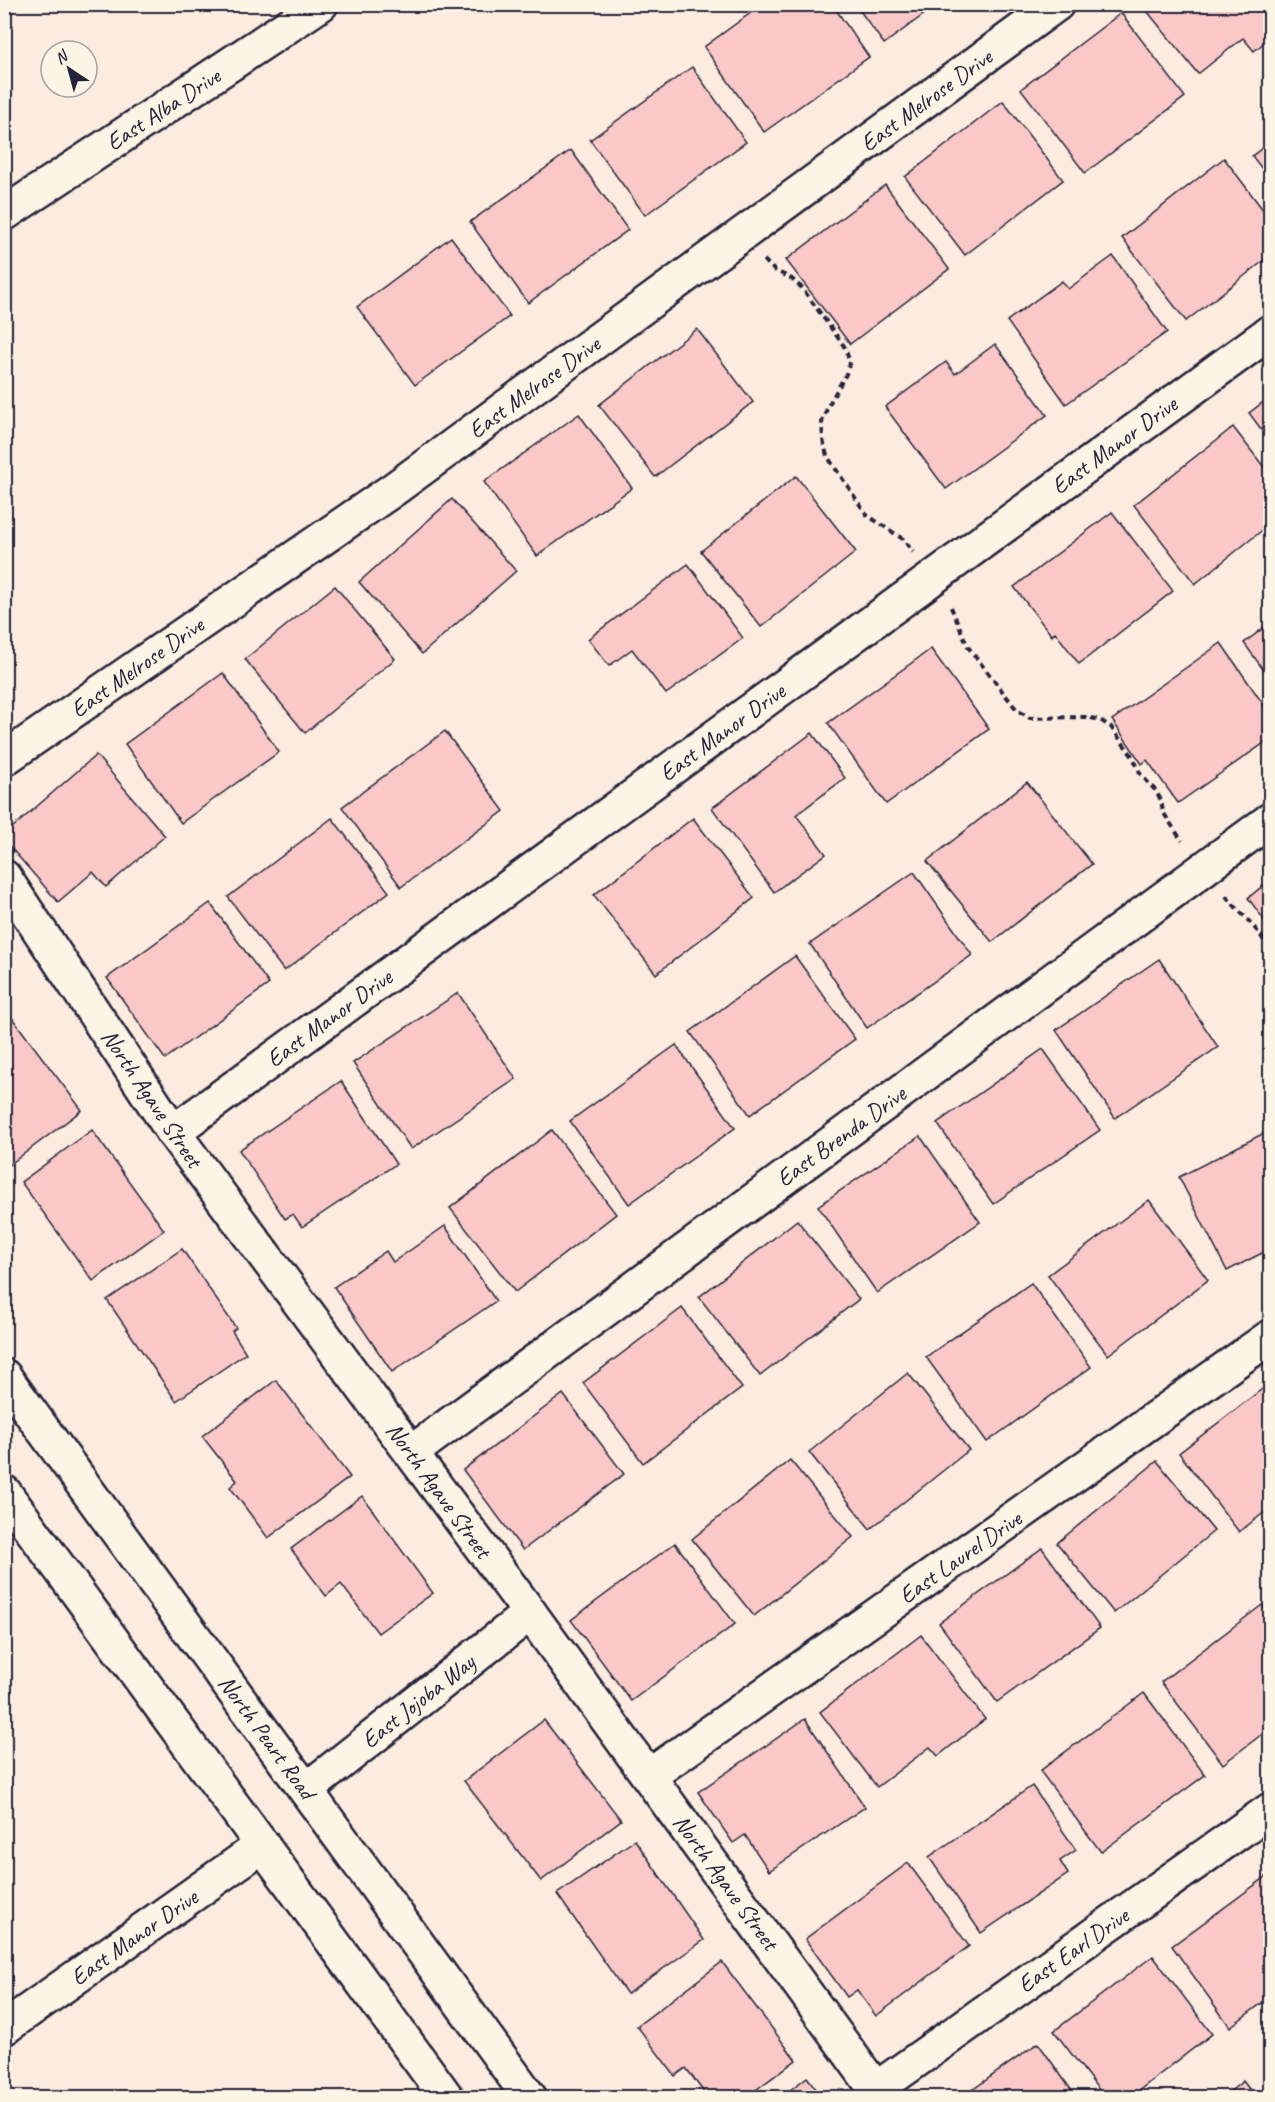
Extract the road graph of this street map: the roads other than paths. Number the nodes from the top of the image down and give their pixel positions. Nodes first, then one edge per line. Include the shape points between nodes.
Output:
1 (321, 4) edge
2 (1057, 4) edge
3 (4, 214) edge
4 (1270, 332) edge
5 (4, 759) edge
6 (1270, 820) edge
7 (4, 877) edge
8 (173, 1132) junction
9 (1270, 1337) edge
10 (4, 1376) edge
11 (412, 1452) junction
12 (4, 1492) edge
13 (530, 1613) junction
14 (649, 1776) junction
15 (306, 1790) junction
16 (1270, 1810) edge
17 (263, 1845) junction
18 (4, 2028) edge
19 (879, 2093) edge
20 (447, 2097) edge
21 (530, 2097) edge

1 - 3 street, East Alba Drive
2 - 5 street, East Melrose Drive via 394,489
4 - 8 street, East Manor Drive
6 - 11 street, East Brenda Drive
7 - 8 street, North Agave Street
8 - 11 street, North Agave Street
9 - 14 street, East Laurel Drive
10 - 15 street, North Peart Road
11 - 13 street, North Agave Street
12 - 17 street
13 - 14 street, North Agave Street
13 - 15 street, East Jojoba Way
14 - 19 street, North Agave Street
15 - 21 street, North Peart Road
16 - 19 street, East Earl Drive
17 - 18 street, East Manor Drive
17 - 20 street

